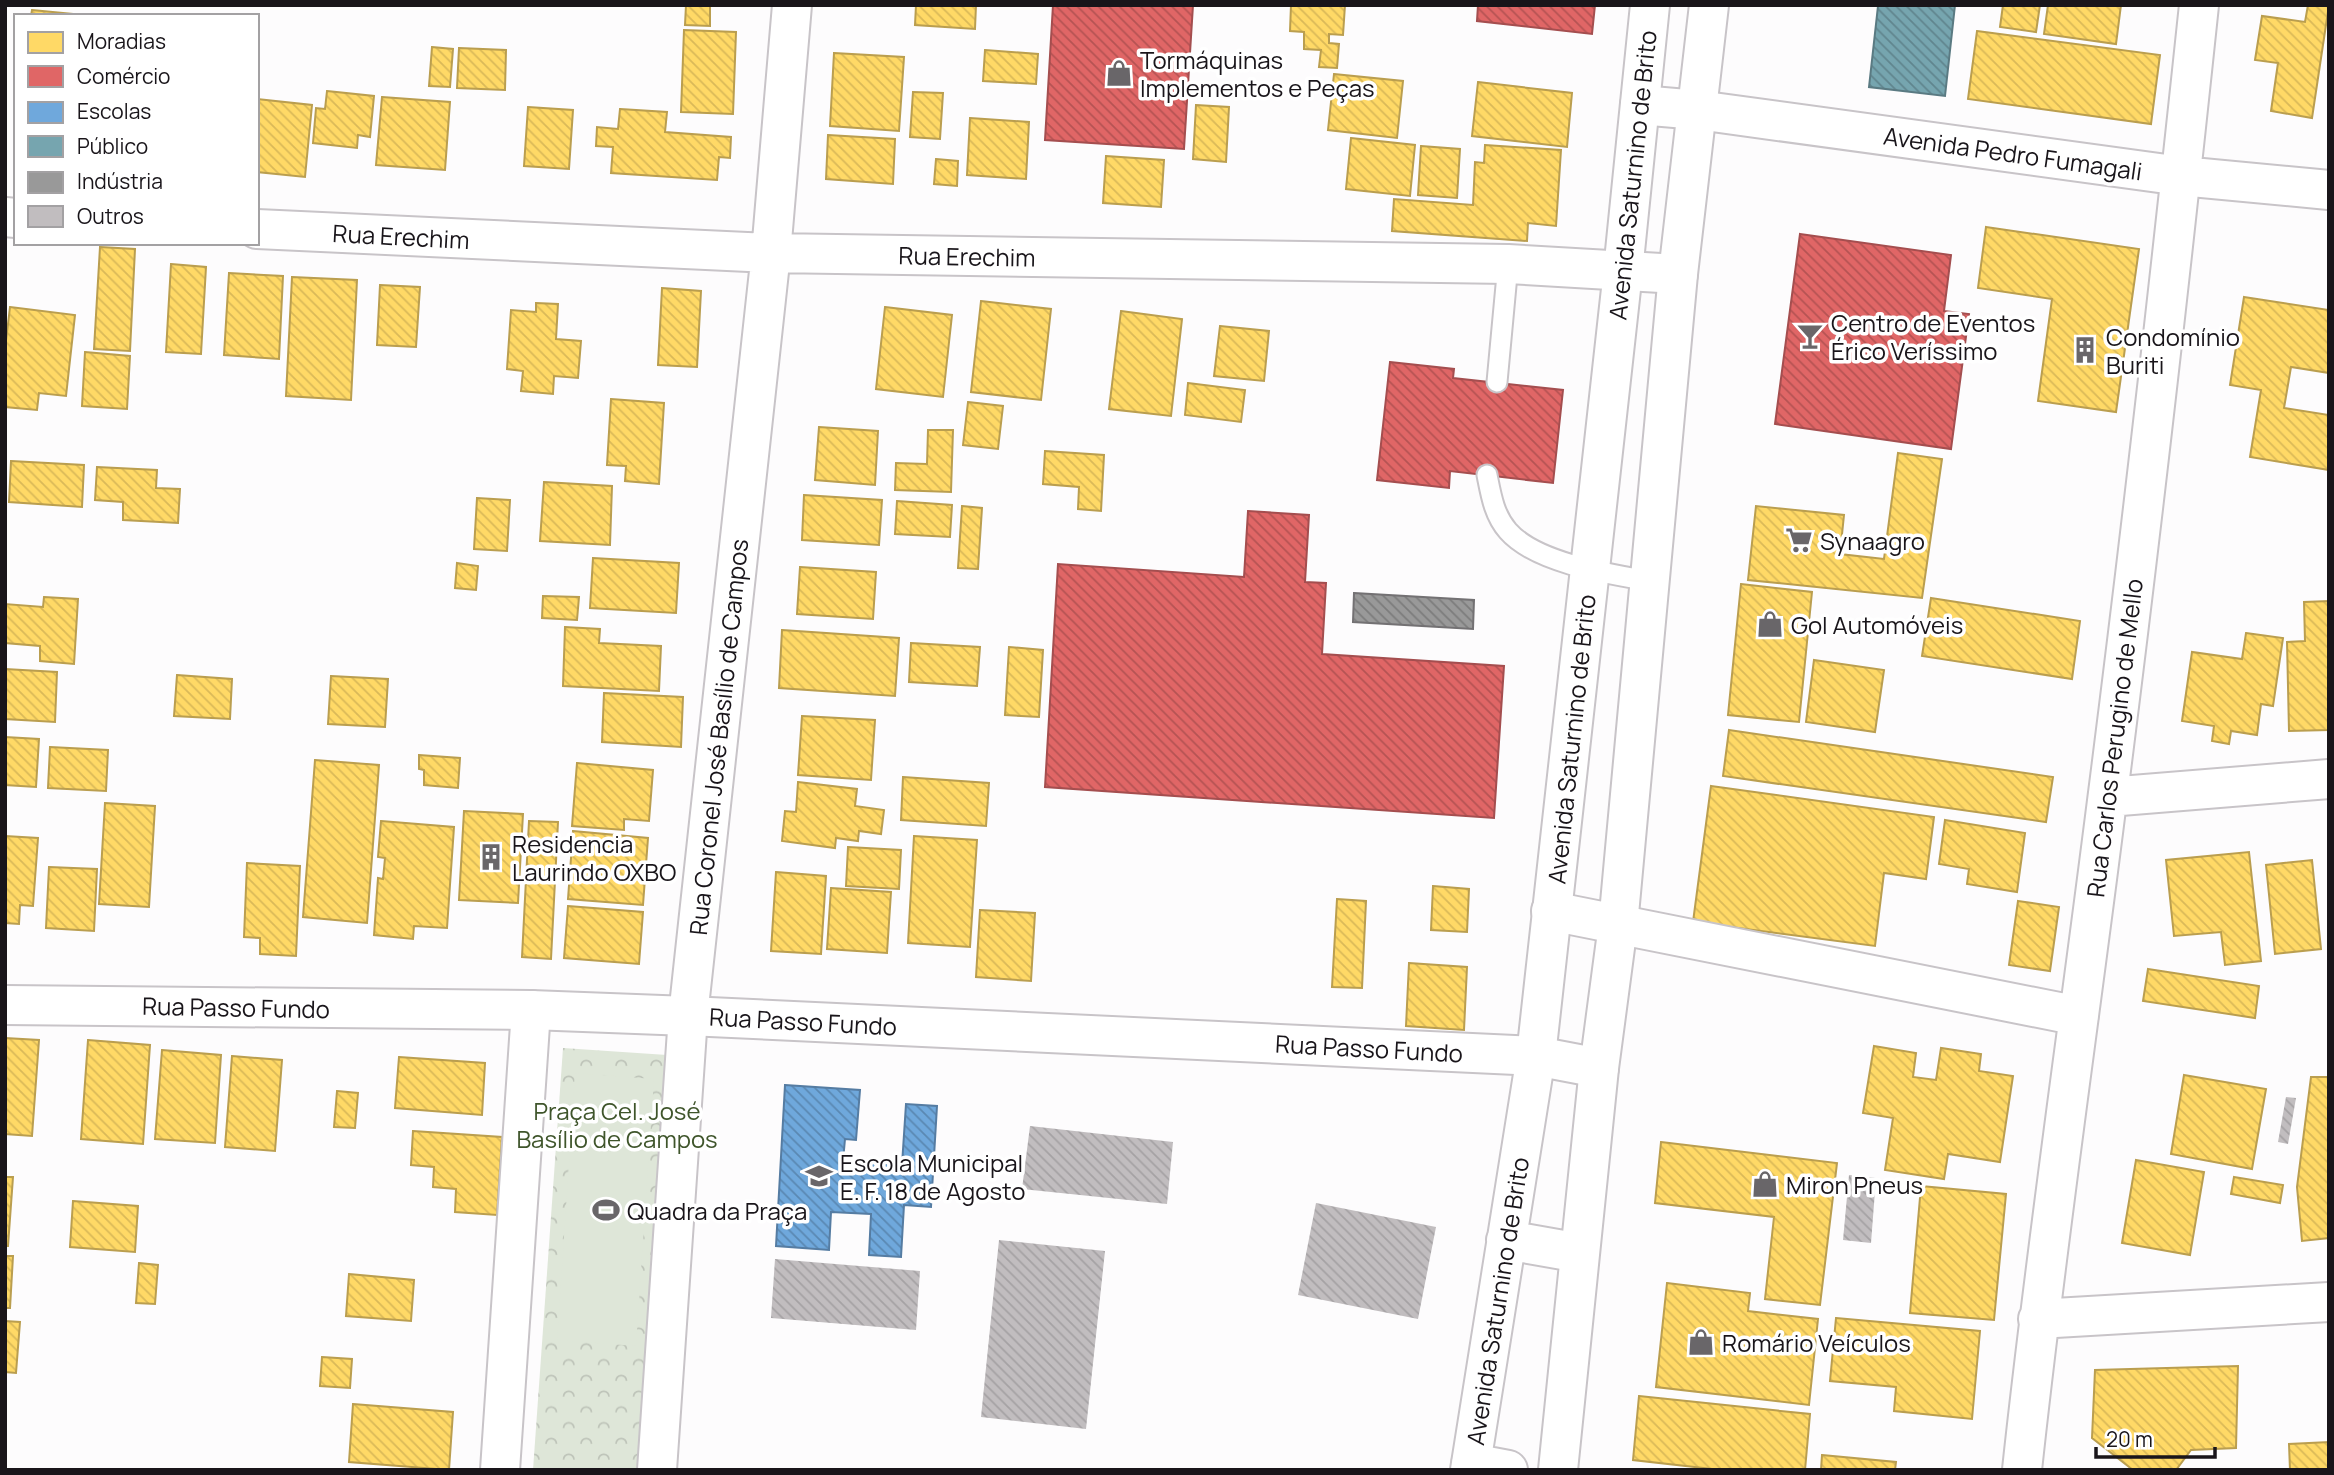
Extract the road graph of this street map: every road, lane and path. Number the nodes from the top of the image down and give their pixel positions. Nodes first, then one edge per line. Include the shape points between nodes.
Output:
1 (792, 5) edge
2 (1650, 5) edge
3 (1709, 5) edge
4 (2199, 5) edge
5 (1640, 105) junction
6 (1698, 110) junction
7 (2181, 176) junction
8 (2329, 190) edge
9 (259, 229) edge
10 (771, 253) junction
11 (1508, 264) junction
12 (1623, 271) junction
13 (1678, 274) junction
14 (1497, 382) dead end
15 (1487, 475) dead end
16 (1589, 571) junction
17 (1650, 581) junction
18 (2329, 779) edge
19 (2108, 797) junction
20 (1551, 911) junction
21 (1618, 925) junction
22 (5, 1005) edge
23 (531, 1010) junction
24 (688, 1016) junction
25 (2079, 1016) junction
26 (1536, 1056) junction
27 (1599, 1068) junction
28 (1506, 1240) junction
29 (1580, 1253) junction
30 (2329, 1302) edge
31 (2038, 1320) junction
32 (1470, 1466) edge
33 (500, 1470) edge
34 (657, 1470) edge
35 (1508, 1470) edge
36 (1558, 1470) edge
37 (2022, 1470) edge

1 - 10 street, Rua Coronel José Basílio de Campos
2 - 5 street, Avenida Saturnino de Brito
3 - 6 street
4 - 7 street, Rua Carlos Perugino de Mello
5 - 6 street, Avenida Pedro Fumagali
5 - 12 street, Avenida Saturnino de Brito
6 - 7 street, Avenida Pedro Fumagali
6 - 13 street
7 - 8 street, Avenida Pedro Fumagali
7 - 19 street, Rua Carlos Perugino de Mello
9 - 10 street, Rua Erechim
10 - 11 street, Rua Erechim
10 - 24 street, Rua Coronel José Basílio de Campos
11 - 12 street, Rua Erechim
11 - 14 lane
12 - 13 street, Rua Erechim
12 - 16 street, Avenida Saturnino de Brito
13 - 17 street
15 - 16 lane via 1494,509 1508,532 1534,550
16 - 17 lane
16 - 20 street, Avenida Saturnino de Brito
17 - 21 street
18 - 19 street
19 - 25 street, Rua Carlos Perugino de Mello
20 - 21 street
20 - 26 street, Avenida Saturnino de Brito
21 - 25 street
21 - 27 street
22 - 23 street, Rua Passo Fundo
23 - 24 street, Rua Passo Fundo
23 - 33 street
24 - 26 street, Rua Passo Fundo
24 - 34 street, Rua Coronel José Basílio de Campos
25 - 31 street, Rua Carlos Perugino de Mello
26 - 27 street, Rua Passo Fundo
26 - 28 street, Avenida Saturnino de Brito
27 - 29 street
28 - 29 street
28 - 32 street, Avenida Saturnino de Brito
29 - 36 street
30 - 31 street
31 - 37 street, Rua Carlos Perugino de Mello
32 - 35 street

